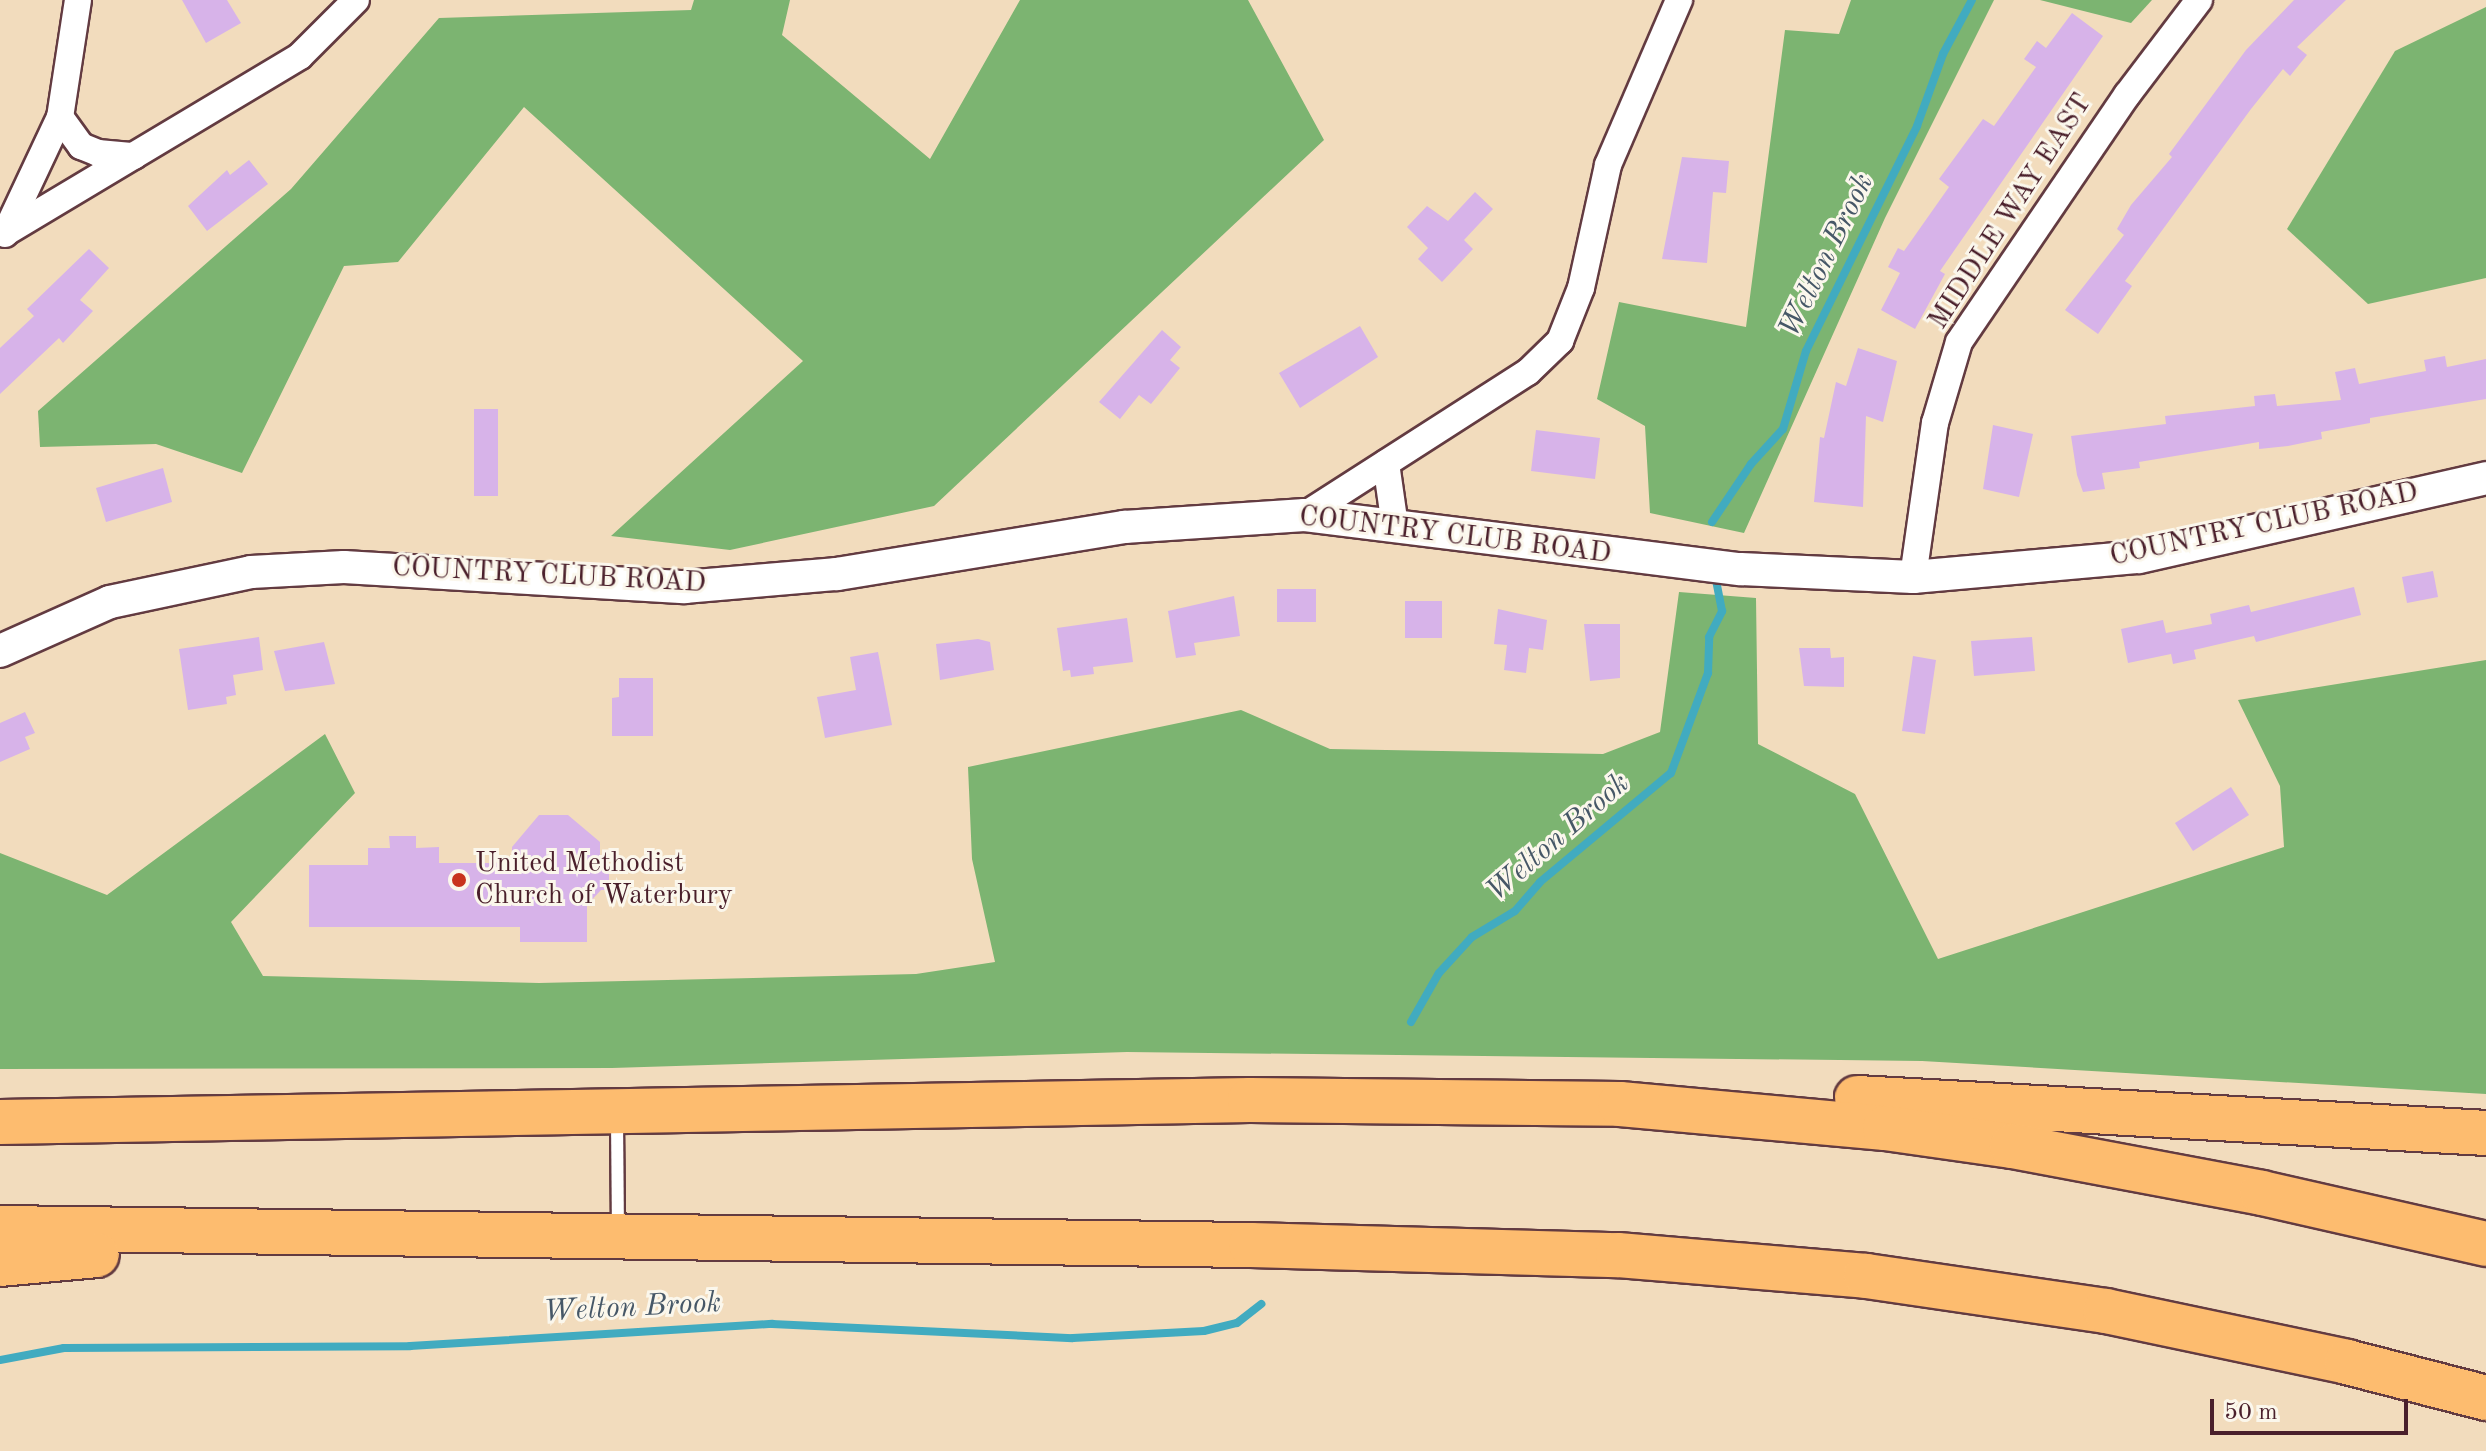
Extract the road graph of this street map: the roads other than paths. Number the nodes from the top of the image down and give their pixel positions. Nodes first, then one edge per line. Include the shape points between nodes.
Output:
1 (78, 0) edge
2 (356, 0) edge
3 (1679, 0) edge
4 (2199, 0) edge
5 (60, 117) junction
6 (134, 156) junction
7 (4, 235) edge
8 (1386, 463) junction
9 (2486, 478) edge
10 (1305, 515) junction
11 (1395, 526) junction
12 (1913, 577) junction
13 (0, 651) edge
14 (1375, 1099) junction
15 (617, 1112) junction
16 (0, 1122) edge
17 (2486, 1133) edge
18 (0, 1228) edge
19 (618, 1236) junction
20 (2486, 1244) edge
21 (0, 1264) edge
22 (2486, 1398) edge

1 - 5 street
2 - 6 street via 300,56
3 - 8 street via 1608,165 1581,288 1560,341 1528,372
4 - 12 street, MIDDLE WAY EAST via 2127,95 1959,342 1935,423
5 - 6 street via 81,146
5 - 7 street
6 - 7 street
8 - 10 street
8 - 11 street
9 - 12 street, COUNTRY CLUB ROAD via 2139,557
10 - 11 street, COUNTRY CLUB ROAD
10 - 13 street, COUNTRY CLUB ROAD via 1124,527 837,574 684,587 391,569 251,572 110,602
11 - 12 street, COUNTRY CLUB ROAD via 1741,569
14 - 15 highway
14 - 17 highway via 1588,1090 1739,1091
14 - 20 highway via 1620,1104 1885,1128 2153,1171
15 - 16 highway
15 - 19 lane
18 - 19 highway
19 - 21 highway via 97,1255
19 - 22 highway via 1375,1247 1744,1265 2106,1311 2303,1351

